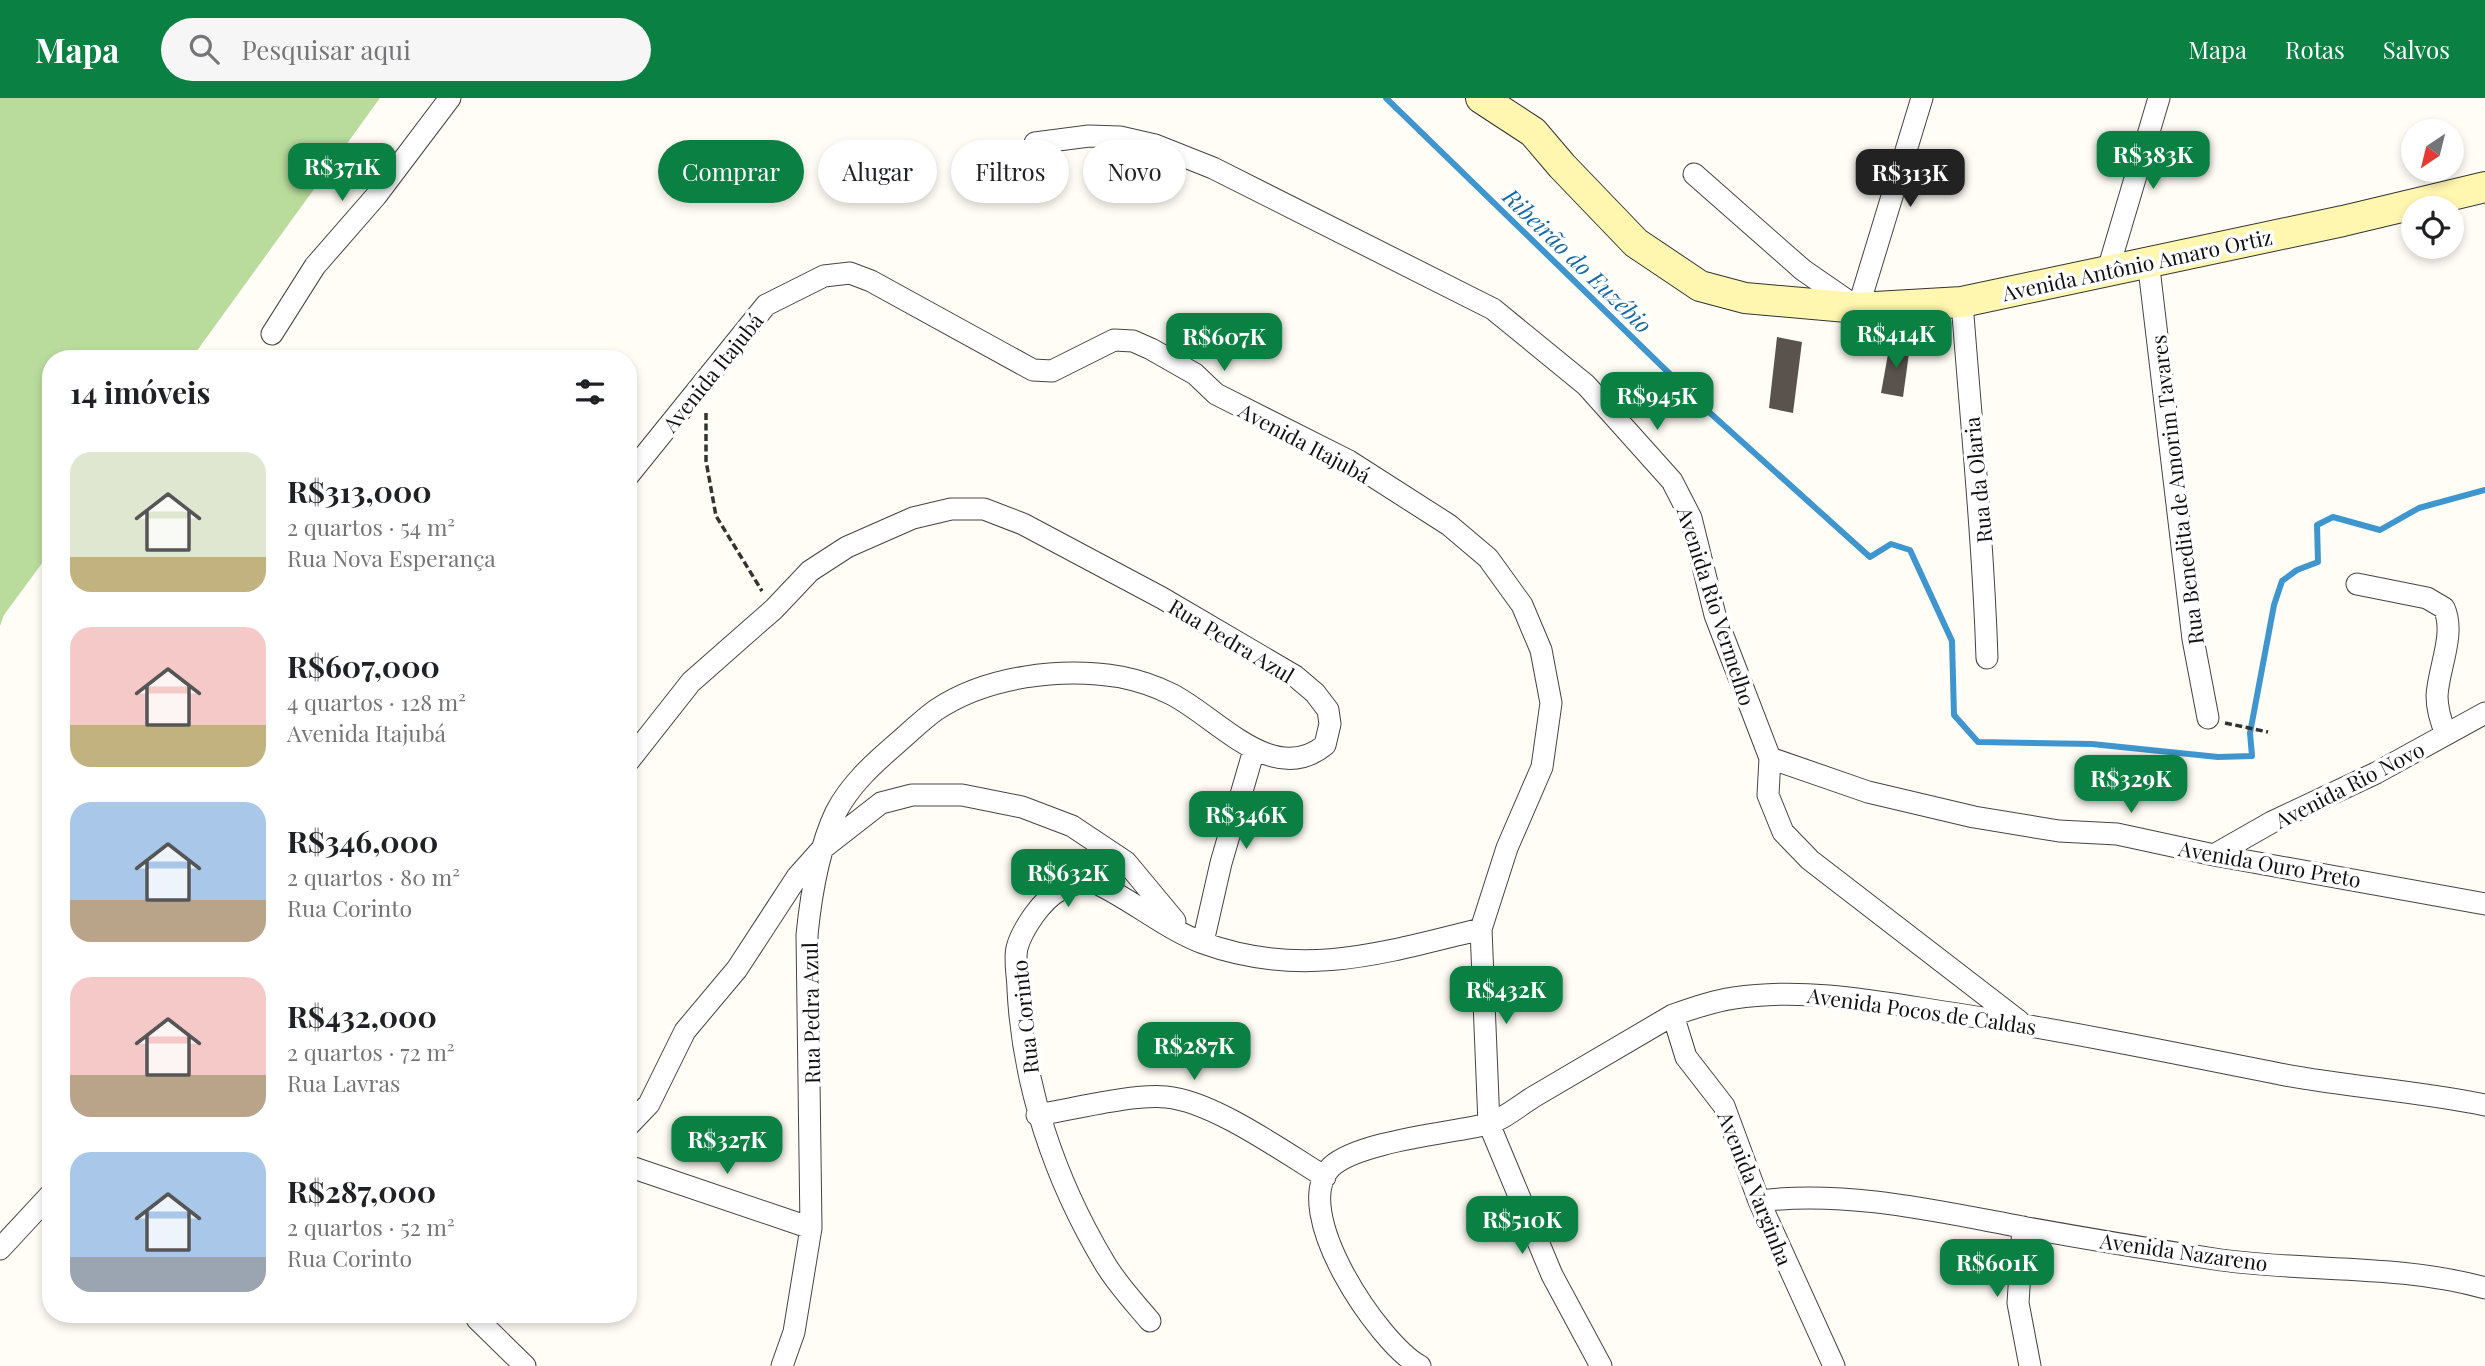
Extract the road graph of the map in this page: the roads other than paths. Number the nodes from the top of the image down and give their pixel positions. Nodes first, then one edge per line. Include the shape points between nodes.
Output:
1 (450, 98) edge
2 (1481, 98) edge
3 (1922, 98) edge
4 (2159, 98) edge
5 (1058, 140) edge
6 (1694, 174) dead end
7 (2485, 187) edge
8 (2148, 260) junction
9 (2107, 273) junction
10 (1962, 302) junction
11 (1858, 307) junction
12 (272, 334) dead end
13 (637, 465) edge
14 (2357, 584) dead end
15 (1987, 658) dead end
16 (2485, 712) edge
17 (2208, 718) dead end
18 (2446, 734) junction
19 (1254, 750) junction
20 (637, 751) edge
21 (1770, 758) junction
22 (822, 849) junction
23 (2214, 855) junction
24 (2485, 904) edge
25 (1481, 929) junction
26 (1194, 938) junction
27 (1673, 1015) junction
28 (2021, 1022) junction
29 (2485, 1105) edge
30 (1037, 1115) junction
31 (637, 1117) edge
32 (1489, 1124) junction
33 (637, 1169) edge
34 (1325, 1177) junction
35 (1759, 1202) junction
36 (42, 1204) edge
37 (2023, 1227) junction
38 (811, 1228) junction
39 (0, 1249) edge
40 (2485, 1288) edge
41 (1150, 1321) dead end
42 (481, 1323) edge
43 (525, 1366) edge
44 (782, 1366) edge
45 (1419, 1366) edge
46 (1601, 1366) edge
47 (1834, 1366) edge
48 (2030, 1366) edge

1 - 12 street via 376,197 315,266
2 - 11 street, Avenida Antônio Amaro Ortiz via 1533,132 1636,243 1700,286 1745,298
3 - 11 street
4 - 9 street
5 - 21 street, Avenida Rio Vermelho via 1119,137 1155,145 1213,168 1493,309 1586,385 1672,481 1691,518 1715,615
6 - 11 street via 1803,270
7 - 8 street, Avenida Antônio Amaro Ortiz
8 - 9 street, Avenida Antônio Amaro Ortiz
8 - 17 street, Rua Benedita de Amorim Tavares via 2193,639
9 - 10 street, Avenida Antônio Amaro Ortiz
10 - 11 street, Avenida Antônio Amaro Ortiz
10 - 15 street, Rua da Olaria via 1984,554
13 - 25 street, Avenida Itajubá via 766,304 824,276 850,273 871,281 1032,370 1052,371 1114,340 1133,341 1173,359 1216,394 1349,461 1449,525 1488,558 1522,605 1541,650 1551,703 1542,767 1507,848
14 - 18 street via 2427,598 2444,608 2448,626 2437,696
16 - 18 street, Avenida Rio Novo
18 - 23 street, Avenida Rio Novo
19 - 20 street, Rua Pedra Azul via 1286,758 1317,751 1328,734 1328,710 1295,676 1162,598 1023,524 984,509 951,509 913,518 846,547 810,571 774,610 691,682
19 - 22 street, Rua Pedra Azul via 1171,694 1122,677 1072,674 1012,679 936,710 876,761 837,811
19 - 26 street
21 - 23 street, Avenida Ouro Preto via 1868,792 1974,817 2059,831 2117,834
21 - 28 street, Avenida Rio Vermelho via 1768,795 1783,832 1810,860
22 - 26 street via 881,803 912,795 962,795 1022,807 1072,826 1126,862
22 - 31 street via 797,877 737,969 685,1031 649,1104
22 - 38 street, Rua Pedra Azul via 807,935
23 - 24 street, Avenida Ouro Preto
25 - 26 street, Rua Corinto via 1339,961 1294,961
25 - 32 street
26 - 30 street, Rua Corinto via 1096,883 1067,885 1043,902 1016,949 1019,1004
27 - 28 street, Avenida Pocos de Caldas via 1734,998 1799,994
27 - 32 street, Avenida Pocos de Caldas
27 - 35 street, Avenida Varginha via 1686,1057 1724,1106
28 - 29 street, Avenida Pocos de Caldas via 2351,1087
30 - 34 street via 1166,1097 1196,1104 1228,1120
30 - 41 street, Rua Corinto via 1070,1197 1104,1264
32 - 34 street, Avenida Pocos de Caldas via 1365,1151 1331,1167
32 - 46 street via 1552,1275
33 - 38 street
34 - 45 street via 1320,1200 1327,1238 1341,1268 1380,1332
35 - 37 street, Avenida Nazareno via 1798,1196 1859,1201
35 - 47 street, Avenida Varginha
36 - 39 street
37 - 40 street, Avenida Nazareno via 2223,1260 2407,1272
37 - 48 street via 2018,1303
38 - 44 street, Rua Pedra Azul via 794,1332
42 - 43 street

